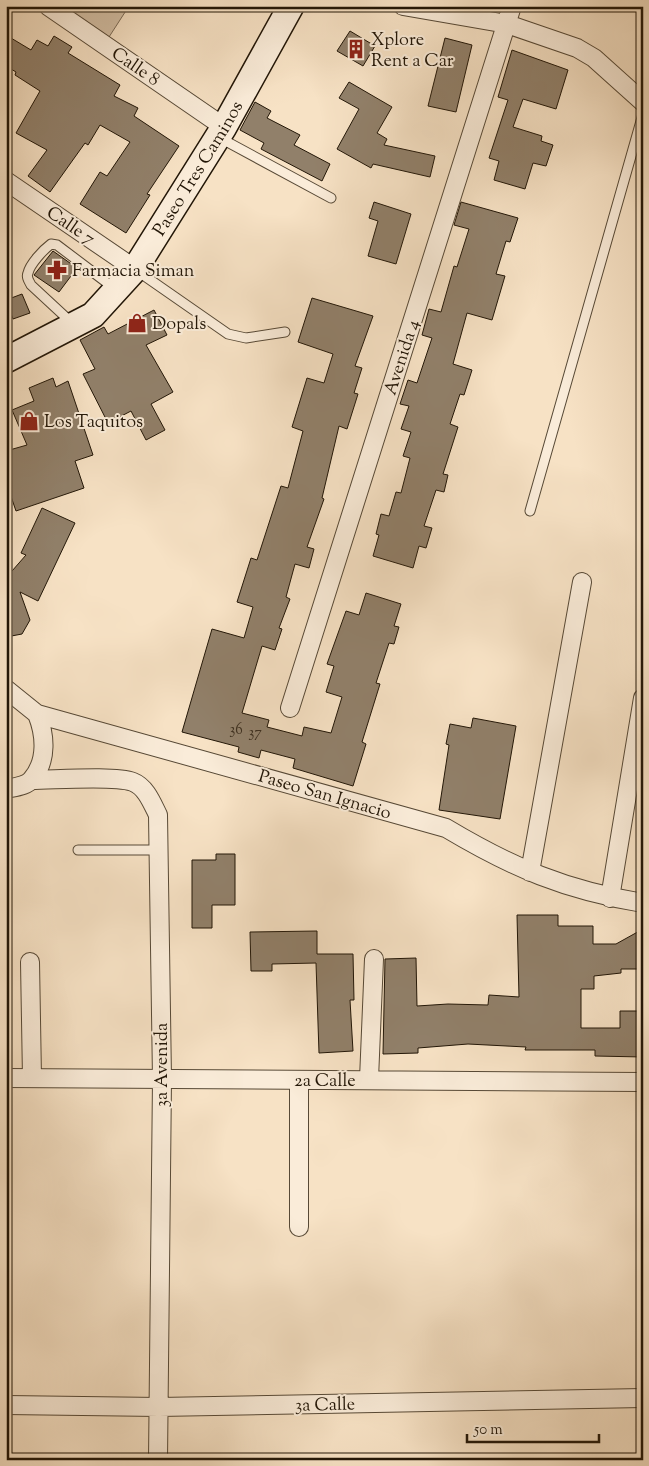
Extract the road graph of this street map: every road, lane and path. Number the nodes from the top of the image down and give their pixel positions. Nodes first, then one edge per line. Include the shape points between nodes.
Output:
1 (48, 6) edge
2 (291, 6) edge
3 (404, 6) edge
4 (512, 6) edge
5 (507, 24) junction
6 (643, 102) edge
7 (643, 114) edge
8 (221, 131) junction
9 (6, 181) edge
10 (331, 198) dead end
11 (135, 269) junction
12 (117, 289) junction
13 (74, 325) junction
14 (285, 332) dead end
15 (6, 360) edge
16 (530, 511) dead end
17 (582, 582) dead end
18 (6, 689) edge
19 (643, 698) edge
20 (290, 708) dead end
21 (37, 714) junction
22 (32, 780) junction
23 (6, 789) edge
24 (78, 850) dead end
25 (159, 850) junction
26 (530, 872) junction
27 (610, 898) junction
28 (643, 903) edge
29 (374, 959) dead end
30 (30, 962) dead end
31 (6, 1078) edge
32 (32, 1078) junction
33 (162, 1079) junction
34 (369, 1079) junction
35 (300, 1080) junction
36 (643, 1082) edge
37 (299, 1227) dead end
38 (643, 1398) edge
39 (6, 1405) edge
40 (159, 1407) junction
41 (158, 1460) edge

1 - 8 street, Calle 8
2 - 8 street, Paseo Tres Caminos
3 - 5 street
4 - 5 street, Avenida 4
5 - 6 street via 577,48 594,58
5 - 20 street, Avenida 4
7 - 16 lane
8 - 10 lane
8 - 11 street, Paseo Tres Caminos
9 - 11 street, Calle 7
11 - 12 street, Paseo Tres Caminos
11 - 14 lane via 228,334 246,338
12 - 13 street, Paseo Tres Caminos via 93,315
12 - 13 lane via 57,245 51,244 46,248 28,273 28,278 31,285
13 - 15 street, Paseo Tres Caminos
17 - 26 street
18 - 21 street, Paseo San Ignacio
19 - 27 street
21 - 22 street via 43,730 44,747
21 - 26 street, Paseo San Ignacio via 446,828 494,857
22 - 23 street
22 - 25 street, 3a Avenida via 119,779 134,782 148,795 158,815
24 - 25 lane
25 - 33 street, 3a Avenida
26 - 27 street, Paseo San Ignacio via 552,882
27 - 28 street, Paseo San Ignacio
29 - 34 street
30 - 32 street
31 - 32 street, 2a Calle
32 - 33 street, 2a Calle
33 - 35 street, 2a Calle
33 - 40 street, 3a Avenida
34 - 35 street, 2a Calle
34 - 36 street, 2a Calle
35 - 37 street
38 - 40 street, 3a Calle
39 - 40 street, 3a Calle
40 - 41 street, 3a Avenida

